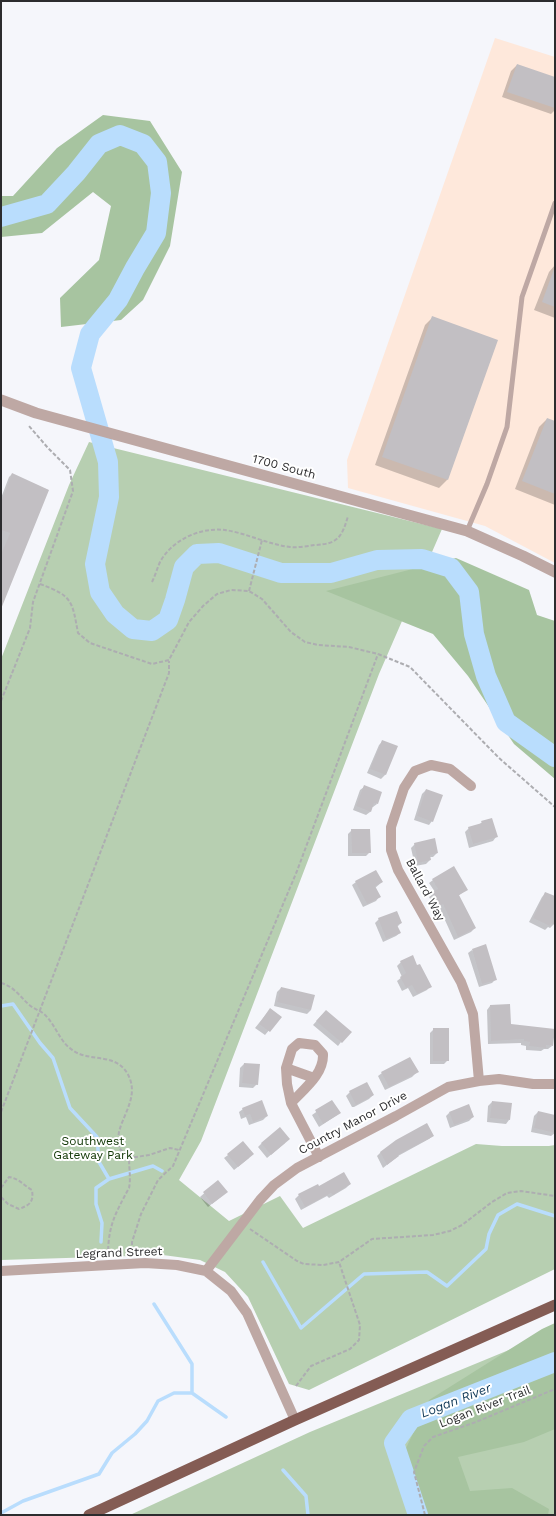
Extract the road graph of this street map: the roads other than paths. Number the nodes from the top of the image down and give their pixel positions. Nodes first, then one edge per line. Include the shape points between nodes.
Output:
1 (555, 203) edge
2 (1, 400) edge
3 (467, 531) junction
4 (555, 572) edge
5 (471, 786) dead end
6 (286, 1068) junction
7 (314, 1078) junction
8 (479, 1080) junction
9 (555, 1084) edge
10 (291, 1103) junction
11 (318, 1156) junction
12 (1, 1271) edge
13 (206, 1271) junction
14 (555, 1305) edge
15 (295, 1420) junction
16 (89, 1515) edge

1 - 3 lane via 522,297 507,427
2 - 3 street, 1700 South via 36,413
3 - 4 street, 1700 South
5 - 8 street, Ballard Way via 450,769 431,765 415,771 404,788 391,827 391,850 398,870 461,982 473,1014
6 - 7 street
6 - 7 street via 292,1049 299,1043 315,1045 323,1054 324,1062
6 - 10 street via 286,1084
7 - 10 street
8 - 9 street, Country Manor Drive via 499,1079
8 - 11 street, Country Manor Drive via 448,1087
10 - 11 street
11 - 13 street, Country Manor Drive via 274,1185
12 - 13 street, Legrand Street via 146,1263 177,1265
13 - 15 street, Legrand Street via 231,1291 247,1314
14 - 15 highway
15 - 16 highway

